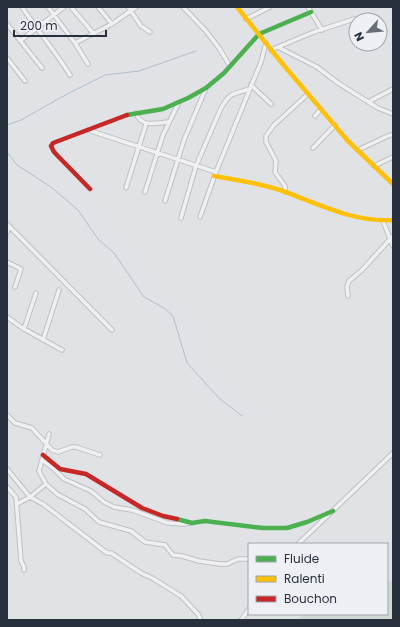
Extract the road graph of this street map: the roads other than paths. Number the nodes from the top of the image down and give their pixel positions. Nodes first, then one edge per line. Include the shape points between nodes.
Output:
1 (22, 7) edge
2 (48, 7) edge
3 (64, 7) edge
4 (71, 7) edge
5 (98, 7) edge
6 (136, 7) edge
7 (182, 7) edge
8 (237, 7) edge
9 (270, 7) edge
10 (308, 7) edge
11 (130, 9) edge
12 (311, 12) junction
13 (54, 15) junction
14 (246, 19) junction
15 (348, 21) edge
16 (7, 24) edge
17 (112, 24) junction
18 (36, 29) junction
19 (322, 30) junction
20 (150, 32) dead end
21 (94, 34) junction
22 (259, 34) junction
23 (20, 40) junction
24 (75, 43) junction
25 (266, 43) junction
26 (278, 48) junction
27 (271, 50) junction
28 (7, 58) edge
29 (88, 64) dead end
30 (230, 66) junction
31 (42, 68) dead end
32 (70, 74) dead end
33 (25, 81) dead end
34 (251, 85) junction
35 (206, 88) junction
36 (249, 89) junction
37 (393, 89) edge
38 (308, 94) junction
39 (180, 102) junction
40 (368, 102) junction
41 (271, 104) dead end
42 (321, 110) junction
43 (136, 113) junction
44 (393, 114) edge
45 (315, 116) dead end
46 (168, 122) junction
47 (146, 124) junction
48 (335, 125) junction
49 (88, 130) junction
50 (393, 135) edge
51 (139, 148) junction
52 (313, 148) dead end
53 (358, 150) junction
54 (157, 153) junction
55 (393, 157) edge
56 (177, 160) junction
57 (196, 166) junction
58 (374, 166) junction
59 (215, 174) junction
60 (393, 184) edge
61 (126, 188) dead end
62 (90, 189) dead end
63 (146, 192) dead end
64 (285, 192) junction
65 (164, 201) dead end
66 (200, 217) dead end
67 (180, 218) dead end
68 (393, 220) edge
69 (383, 221) junction
70 (8, 225) edge
71 (7, 233) edge
72 (391, 238) edge
73 (393, 246) edge
74 (7, 262) edge
75 (15, 287) dead end
76 (60, 290) dead end
77 (36, 293) dead end
78 (348, 296) dead end
79 (7, 317) edge
80 (24, 329) junction
81 (112, 330) dead end
82 (43, 340) junction
83 (62, 350) dead end
84 (7, 415) edge
85 (49, 434) dead end
86 (46, 444) junction
87 (393, 453) edge
88 (100, 455) dead end
89 (42, 458) junction
90 (7, 470) edge
91 (46, 484) junction
92 (7, 487) edge
93 (30, 497) junction
94 (17, 504) junction
95 (333, 511) junction
96 (191, 523) junction
97 (299, 543) edge
98 (248, 559) edge
99 (24, 570) dead end
100 (248, 610) edge
101 (201, 620) edge
102 (241, 620) edge

1 - 18 street
2 - 13 street
3 - 13 street
4 - 21 street
5 - 17 street
6 - 11 street
7 - 30 street via 206,32
8 - 14 street
9 - 14 street
10 - 12 street
11 - 17 street
11 - 20 street via 141,26
12 - 19 street
12 - 22 street
13 - 18 street
13 - 24 street
14 - 22 street
15 - 19 street
16 - 23 street
17 - 21 street
18 - 23 street
18 - 32 street
19 - 26 street
21 - 24 street
22 - 25 street
22 - 30 street
23 - 31 street
24 - 29 street
25 - 27 street
25 - 34 street
26 - 27 street
26 - 40 street via 317,67
27 - 38 street
28 - 33 street
30 - 35 street
34 - 36 street
34 - 41 street
35 - 39 street
35 - 56 street
36 - 57 street via 232,94 225,100
36 - 59 street
37 - 40 street
38 - 42 street
38 - 64 street via 274,125 266,136 266,142 276,162 275,172 285,186
39 - 43 street via 163,109
39 - 46 street
40 - 44 street
42 - 45 street
42 - 48 street
43 - 47 street
43 - 49 street
46 - 47 street
46 - 54 street
47 - 51 street
48 - 52 street
48 - 53 street
49 - 51 street
49 - 62 street via 59,140 51,146
50 - 53 street
51 - 54 street
51 - 61 street
53 - 58 street
54 - 56 street
54 - 63 street
55 - 58 street
56 - 57 street
56 - 65 street
57 - 59 street
57 - 67 street
58 - 60 street
59 - 64 street
59 - 66 street
64 - 69 street via 348,215
68 - 69 street
69 - 72 street
70 - 71 street
70 - 81 street
72 - 73 street
72 - 78 street via 349,281
74 - 75 street via 21,269
76 - 82 street
77 - 80 street
79 - 80 street
80 - 82 street
82 - 83 street
84 - 86 street via 15,423 32,428
85 - 86 street
86 - 88 street via 56,451 76,447
86 - 89 street
87 - 95 street
89 - 91 street via 39,471
89 - 96 street via 60,469 94,478 142,508
89 - 96 street via 64,479 114,507 132,510 168,523
90 - 93 street
91 - 93 street
91 - 98 street via 61,496 85,509 99,522 131,531 145,542 163,544 172,555 220,564
92 - 94 street via 16,497
93 - 94 street
93 - 101 street via 107,552 181,596
94 - 99 street via 21,561
95 - 96 street via 299,525 280,529 205,521
95 - 97 street
100 - 102 street

